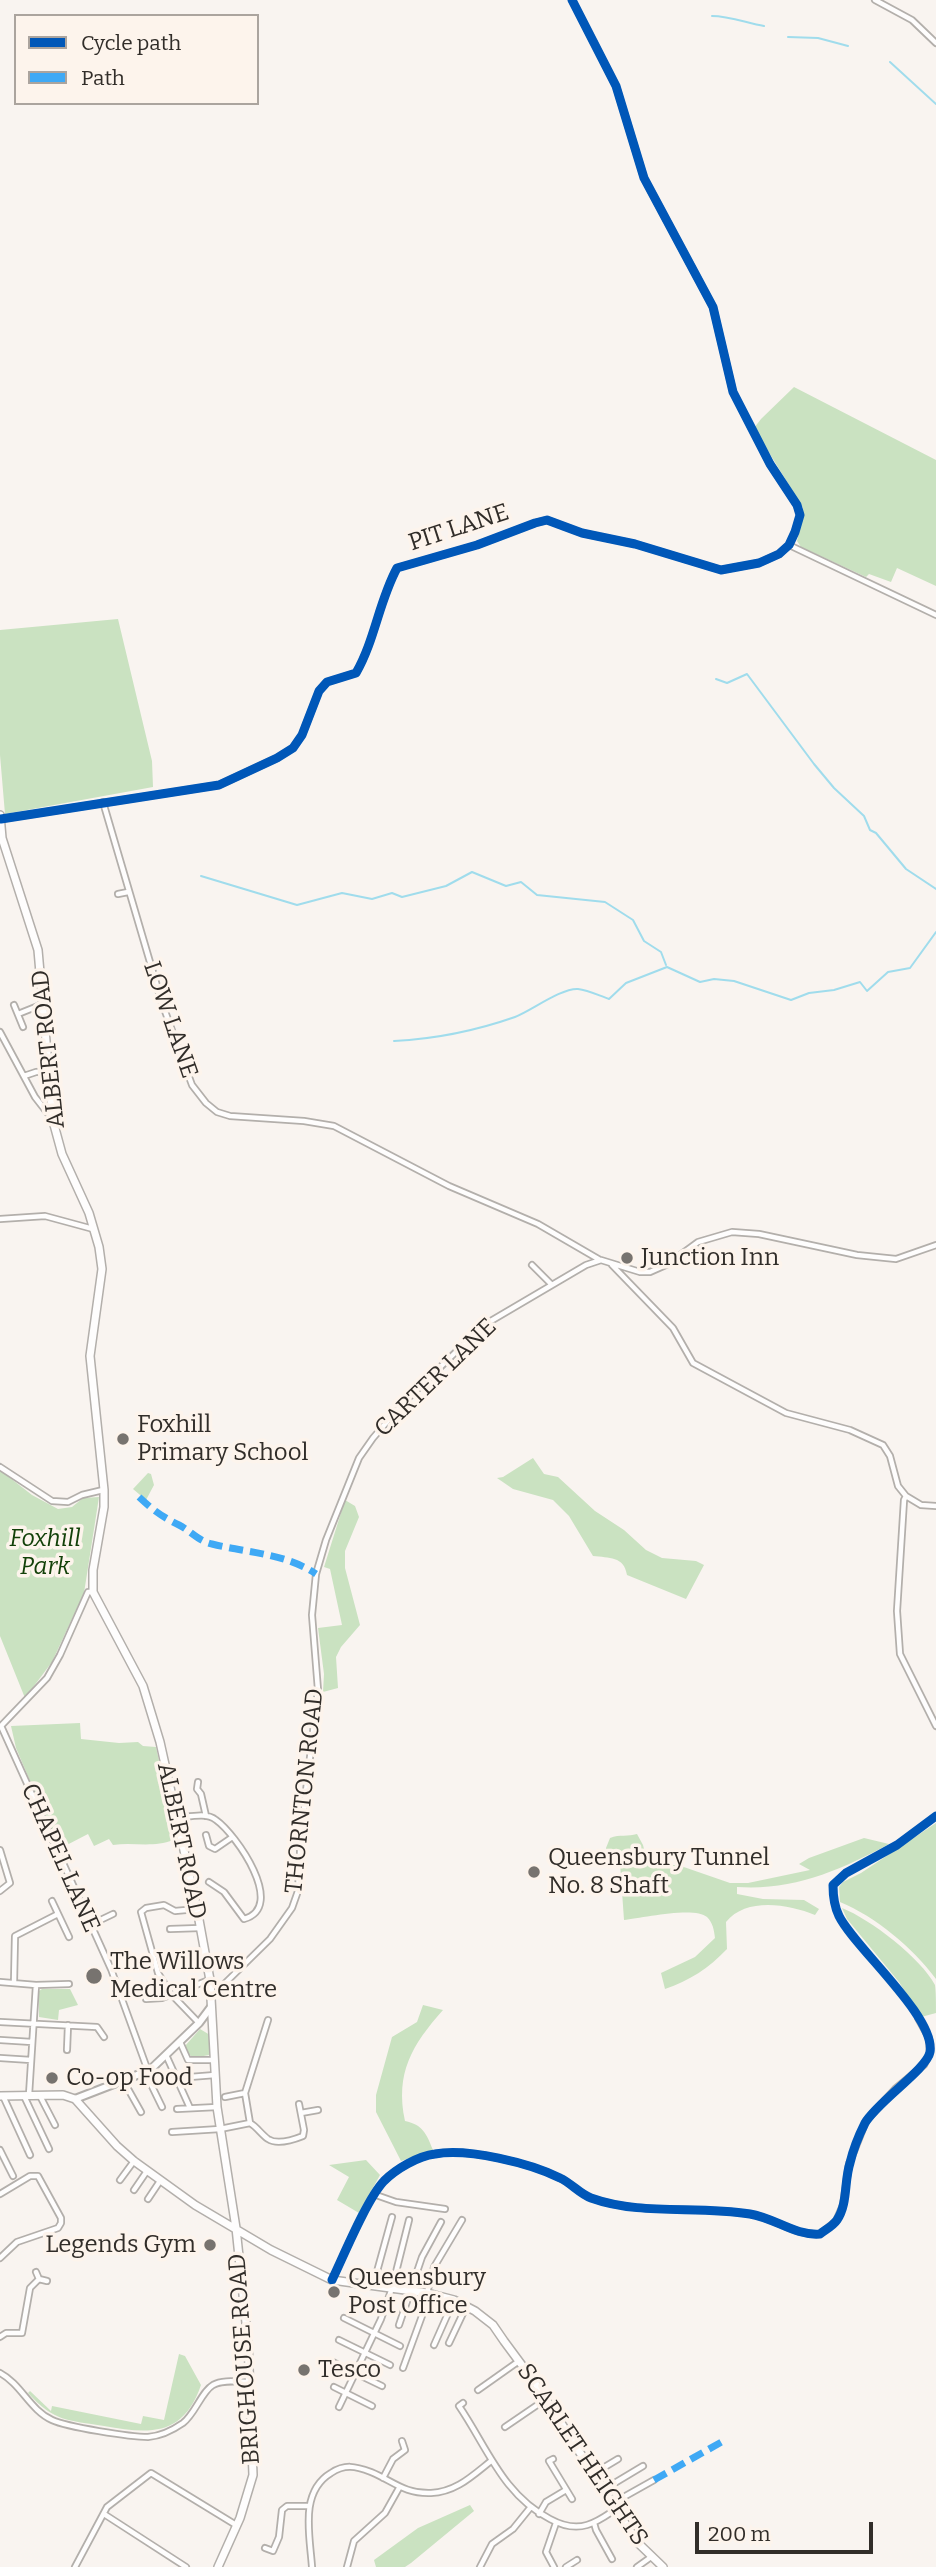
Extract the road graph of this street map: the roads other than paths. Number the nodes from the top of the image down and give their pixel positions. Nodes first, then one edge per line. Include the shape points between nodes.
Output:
1 (572, 0) edge
2 (874, 0) edge
3 (936, 43) edge
4 (789, 545) junction
5 (936, 615) edge
6 (103, 802) junction
7 (0, 817) edge
8 (128, 892) junction
9 (118, 894) dead end
10 (43, 1004) junction
11 (14, 1005) dead end
12 (19, 1014) junction
13 (23, 1027) dead end
14 (0, 1032) edge
15 (50, 1071) junction
16 (24, 1076) junction
17 (53, 1121) junction
18 (0, 1219) edge
19 (94, 1229) junction
20 (936, 1245) edge
21 (601, 1260) junction
22 (611, 1264) junction
23 (533, 1265) dead end
24 (552, 1285) junction
25 (0, 1467) edge
26 (104, 1490) junction
27 (906, 1496) junction
28 (936, 1506) edge
29 (93, 1592) junction
30 (313, 1597) joint
31 (0, 1726) edge
32 (936, 1726) edge
33 (198, 1782) dead end
34 (206, 1816) junction
35 (177, 1818) junction
36 (206, 1835) dead end
37 (231, 1838) junction
38 (0, 1850) edge
39 (209, 1882) dead end
40 (0, 1891) edge
41 (52, 1901) dead end
42 (197, 1909) junction
43 (58, 1914) junction
44 (113, 1914) dead end
45 (90, 1925) junction
46 (170, 1928) dead end
47 (200, 1928) junction
48 (69, 1937) dead end
49 (210, 1980) junction
50 (0, 1982) edge
51 (14, 1983) junction
52 (69, 1984) dead end
53 (36, 1985) junction
54 (171, 1994) junction
55 (211, 1996) junction
56 (146, 1999) dead end
57 (211, 2007) junction
58 (918, 2018) dead end
59 (268, 2020) dead end
60 (0, 2022) edge
61 (34, 2023) junction
62 (199, 2023) junction
63 (68, 2025) junction
64 (104, 2037) dead end
65 (0, 2040) edge
66 (32, 2042) junction
67 (180, 2042) junction
68 (66, 2050) dead end
69 (166, 2055) junction
70 (0, 2058) edge
71 (32, 2060) junction
72 (214, 2060) junction
73 (146, 2071) junction
74 (215, 2075) junction
75 (177, 2078) junction
76 (123, 2080) junction
77 (245, 2094) junction
78 (26, 2095) junction
79 (40, 2095) junction
80 (1, 2096) edge
81 (225, 2096) dead end
82 (75, 2099) junction
83 (299, 2104) dead end
84 (162, 2107) dead end
85 (217, 2107) junction
86 (190, 2108) junction
87 (177, 2109) dead end
88 (318, 2110) dead end
89 (141, 2112) dead end
90 (301, 2113) junction
91 (250, 2123) junction
92 (55, 2125) dead end
93 (220, 2129) junction
94 (172, 2132) dead end
95 (49, 2149) dead end
96 (0, 2150) edge
97 (30, 2155) dead end
98 (134, 2161) junction
99 (147, 2171) junction
100 (13, 2176) dead end
101 (120, 2180) dead end
102 (161, 2180) junction
103 (134, 2190) dead end
104 (0, 2194) edge
105 (376, 2195) junction
106 (148, 2199) dead end
107 (445, 2209) dead end
108 (392, 2217) dead end
109 (409, 2220) dead end
110 (462, 2220) dead end
111 (442, 2222) dead end
112 (236, 2228) junction
113 (0, 2258) edge
114 (36, 2272) dead end
115 (38, 2279) junction
116 (332, 2280) junction
117 (47, 2281) dead end
118 (373, 2286) junction
119 (392, 2288) junction
120 (410, 2291) junction
121 (429, 2293) junction
122 (454, 2300) junction
123 (467, 2306) junction
124 (344, 2318) dead end
125 (399, 2325) dead end
126 (374, 2334) junction
127 (0, 2337) edge
128 (339, 2340) dead end
129 (449, 2343) dead end
130 (434, 2345) dead end
131 (400, 2346) dead end
132 (365, 2353) junction
133 (519, 2361) junction
134 (333, 2362) dead end
135 (390, 2365) dead end
136 (403, 2368) dead end
137 (0, 2373) edge
138 (355, 2373) junction
139 (250, 2382) junction
140 (382, 2386) dead end
141 (334, 2387) dead end
142 (478, 2390) dead end
143 (346, 2393) junction
144 (546, 2399) junction
145 (372, 2406) dead end
146 (459, 2406) dead end
147 (339, 2407) dead end
148 (505, 2427) dead end
149 (402, 2441) dead end
150 (553, 2459) dead end
151 (618, 2459) dead end
152 (491, 2461) junction
153 (643, 2466) dead end
154 (593, 2474) junction
155 (383, 2478) junction
156 (654, 2480) dead end
157 (399, 2488) junction
158 (566, 2490) junction
159 (603, 2490) junction
160 (572, 2499) dead end
161 (309, 2506) junction
162 (614, 2506) junction
163 (530, 2508) junction
164 (104, 2514) junction
165 (539, 2514) junction
166 (594, 2522) junction
167 (556, 2523) junction
168 (237, 2526) junction
169 (265, 2548) dead end
170 (652, 2556) junction
171 (612, 2559) dead end
172 (577, 2560) dead end
173 (222, 2565) edge
174 (75, 2567) edge
175 (186, 2567) edge
176 (312, 2567) edge
177 (347, 2567) edge
178 (480, 2567) edge
179 (554, 2567) edge
180 (566, 2567) edge
181 (637, 2567) edge
182 (663, 2567) edge

1 - 4 street via 616,86 644,178 713,307 733,392 797,505 800,514
2 - 3 street via 912,20
4 - 5 street
4 - 6 street, PIT LANE via 759,563 721,570 547,520 397,568 356,673 327,682 319,691 293,748 219,785
6 - 7 street, PIT LANE
6 - 8 street, LOW LANE
7 - 10 main road, ALBERT ROAD via 2,838 38,950
8 - 9 street
8 - 21 street, LOW LANE via 192,1085 217,1112 334,1126 449,1186 538,1224
10 - 12 street
10 - 15 main road, ALBERT ROAD
11 - 12 street
12 - 13 street
14 - 16 street
15 - 16 street
15 - 17 main road, ALBERT ROAD
16 - 17 street
17 - 19 main road, ALBERT ROAD
18 - 19 street via 45,1216
19 - 26 main road, ALBERT ROAD via 102,1269 90,1356
20 - 22 street via 896,1259 732,1232 698,1242 650,1272
21 - 22 street
21 - 24 street, CARTER LANE
22 - 27 street via 673,1328 693,1363 786,1413 850,1430 883,1445
23 - 24 street
24 - 30 street, CARTER LANE via 484,1325 373,1438 349,1479 316,1574
25 - 26 street via 52,1501 68,1502
26 - 29 main road, ALBERT ROAD
27 - 28 street via 916,1504
27 - 32 street via 897,1611 900,1654
29 - 31 street via 88,1592 47,1678
29 - 35 main road, ALBERT ROAD via 143,1686
30 - 55 street, THORNTON ROAD via 317,1690 298,1891 270,1939
31 - 45 street, CHAPEL LANE
33 - 34 street
34 - 35 street
34 - 37 street via 216,1819
35 - 42 main road, ALBERT ROAD
36 - 37 street via 215,1849
37 - 39 street via 245,1851 257,1879 260,1909 244,1921 231,1900
38 - 40 street via 10,1883
41 - 43 street
42 - 47 main road, ALBERT ROAD
42 - 54 street via 175,1911 164,1905 141,1912 159,1973
43 - 48 street
43 - 51 street via 16,1936
44 - 45 street
45 - 73 street, CHAPEL LANE via 111,1969
46 - 47 street
47 - 49 main road, ALBERT ROAD
49 - 54 street
49 - 55 main road, ALBERT ROAD
50 - 51 street
51 - 53 street
52 - 53 street
53 - 61 street
54 - 56 street
54 - 62 street
55 - 57 main road, ALBERT ROAD
57 - 62 street
57 - 72 main road, ALBERT ROAD
58 - 105 street via 929,2038 930,2053 924,2065 866,2122 849,2164 843,2205 836,2221 820,2234 800,2233 752,2214 618,2205 589,2197 561,2178 516,2162 473,2154 435,2154 413,2161 384,2182
59 - 77 street
60 - 61 street
61 - 63 street
61 - 66 street
62 - 67 street
63 - 64 street via 97,2027
63 - 68 street
65 - 66 street
66 - 71 street
67 - 69 street
67 - 72 street via 188,2060
69 - 73 street
69 - 75 street
70 - 71 street
71 - 78 street
72 - 74 main road, ALBERT ROAD
73 - 76 street
73 - 84 street, CHAPEL LANE
74 - 75 street
74 - 85 main road, ALBERT ROAD
75 - 86 street
76 - 82 street
76 - 89 street
77 - 81 street
77 - 91 street
78 - 79 main road
78 - 80 main road
78 - 95 street
79 - 82 main road
79 - 92 street
80 - 97 street
82 - 98 main road, SCARLET HEIGHTS
83 - 90 street
85 - 86 street
85 - 93 main road, ALBERT ROAD
86 - 87 street
88 - 90 street
90 - 91 street via 303,2136 292,2140 268,2139
91 - 93 street
93 - 94 street
93 - 112 main road, ALBERT ROAD
96 - 100 street
98 - 99 main road, SCARLET HEIGHTS
98 - 101 street
99 - 102 main road, SCARLET HEIGHTS
99 - 103 street
102 - 106 street
102 - 112 main road, SCARLET HEIGHTS
104 - 113 street via 38,2175 61,2218 58,2228 18,2242
105 - 107 street
105 - 116 street
108 - 118 street
109 - 119 street
110 - 121 street via 434,2267
111 - 120 street
112 - 116 main road, SCARLET HEIGHTS
112 - 139 main road, BRIGHOUSE ROAD
114 - 115 street
115 - 117 street
115 - 127 street via 30,2288 22,2333
116 - 118 main road, SCARLET HEIGHTS
118 - 119 main road, SCARLET HEIGHTS
119 - 120 main road, SCARLET HEIGHTS
119 - 126 street
120 - 121 main road, SCARLET HEIGHTS
120 - 125 street
121 - 122 main road, SCARLET HEIGHTS
121 - 136 street
122 - 123 main road, SCARLET HEIGHTS
122 - 130 street
123 - 129 street
123 - 133 main road, SCARLET HEIGHTS via 493,2325
124 - 126 street
126 - 131 street
126 - 132 street
128 - 132 street
132 - 135 street
132 - 138 street
133 - 142 street
133 - 144 main road, SCARLET HEIGHTS
134 - 138 street
137 - 139 street via 53,2421 150,2437 184,2422 210,2386
138 - 140 street
138 - 143 street
139 - 168 main road, BRIGHOUSE ROAD via 253,2474
141 - 143 street
143 - 145 street
143 - 147 street
144 - 148 street
144 - 154 main road, SCARLET HEIGHTS
146 - 152 street
149 - 155 street via 405,2450 393,2459
150 - 158 street via 549,2462
151 - 154 street
152 - 157 street via 451,2489 432,2493
152 - 163 street
153 - 159 street
154 - 159 main road, SCARLET HEIGHTS
155 - 157 street
155 - 161 street via 360,2469 339,2468 318,2484
156 - 162 street
157 - 177 street via 384,2514 354,2541
158 - 160 street
158 - 165 street via 546,2502
159 - 162 main road, SCARLET HEIGHTS
161 - 169 street via 282,2510 273,2551
161 - 176 street
162 - 166 street
162 - 170 main road, SCARLET HEIGHTS
163 - 165 street
163 - 178 street via 513,2529 492,2544
164 - 168 street via 151,2473
164 - 174 street
164 - 175 street
165 - 167 street
166 - 167 street via 573,2527
166 - 171 street
167 - 179 street via 546,2553
168 - 173 main road, BRIGHOUSE ROAD
170 - 181 street
170 - 182 main road, SCARLET HEIGHTS
172 - 180 street

